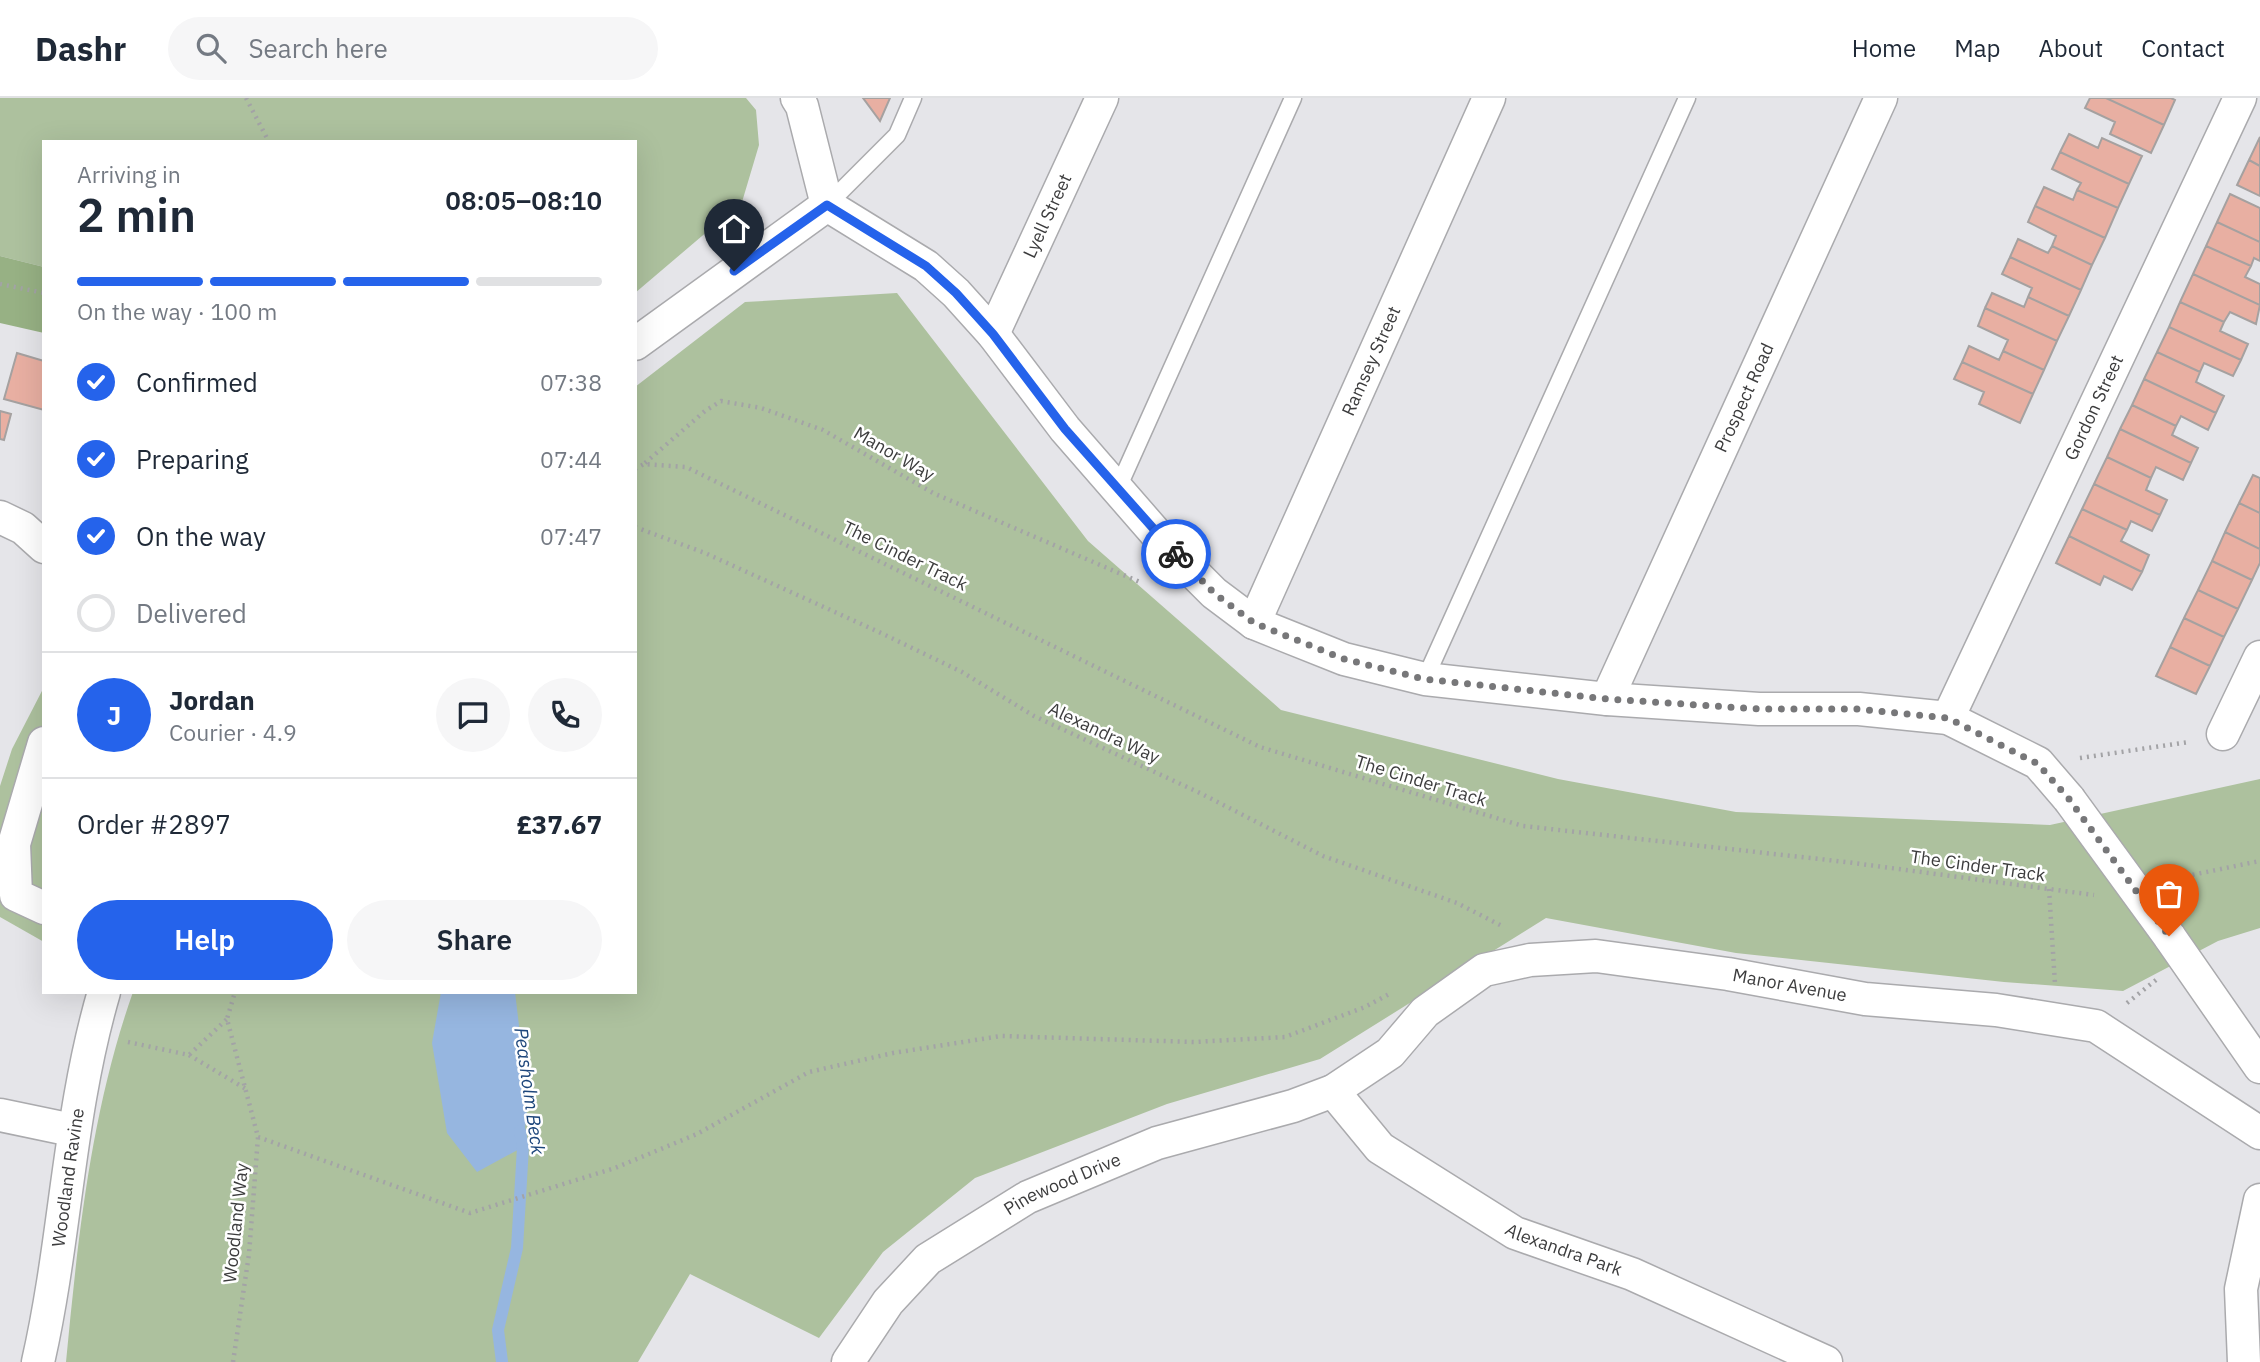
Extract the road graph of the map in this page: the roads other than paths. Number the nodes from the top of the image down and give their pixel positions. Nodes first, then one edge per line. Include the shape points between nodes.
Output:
1 (797, 98) edge
2 (913, 98) edge
3 (1102, 98) edge
4 (1293, 98) edge
5 (1489, 98) edge
6 (1687, 98) edge
7 (1881, 98) edge
8 (2241, 98) edge
9 (827, 205) junction
10 (993, 334) junction
11 (637, 343) edge
12 (1118, 488) junction
13 (0, 517) edge
14 (42, 545) edge
15 (1254, 623) junction
16 (2260, 657) edge
17 (1424, 679) junction
18 (1607, 699) junction
19 (1948, 718) junction
20 (2224, 734) road end
21 (42, 750) edge
22 (42, 907) edge
23 (103, 994) edge
24 (2260, 1067) edge
25 (1333, 1091) junction
26 (0, 1115) edge
27 (72, 1130) junction
28 (2260, 1133) edge
29 (2260, 1200) edge
30 (37, 1362) edge
31 (848, 1362) edge
32 (1825, 1362) edge
33 (2244, 1362) edge

1 - 9 street via 803,106
2 - 9 lane via 897,135
3 - 10 street, Lyell Street
4 - 12 lane
5 - 15 street, Ramsey Street
6 - 17 lane
7 - 18 street, Prospect Road
8 - 19 street, Gordon Street
9 - 10 street via 926,266
9 - 11 street
10 - 12 street via 1065,429
12 - 15 street via 1214,593
13 - 14 street via 23,528
15 - 17 street via 1344,659
16 - 20 street
17 - 18 street
18 - 19 street via 1759,709 1858,709
19 - 24 street, bridge via 2038,764 2069,799
21 - 22 street via 14,844 16,895
23 - 27 street, Woodland Ravine
25 - 28 street, Manor Avenue via 1391,1053 1425,1012 1483,970 1530,960 1596,956 1865,999 1996,1010 2096,1026
25 - 31 street, Pinewood Drive via 1157,1143 1028,1197 928,1259 888,1302
25 - 32 street, Alexandra Park via 1380,1148 1515,1233 1632,1274
26 - 27 street
27 - 30 street, Woodland Ravine
29 - 33 street via 2241,1289

